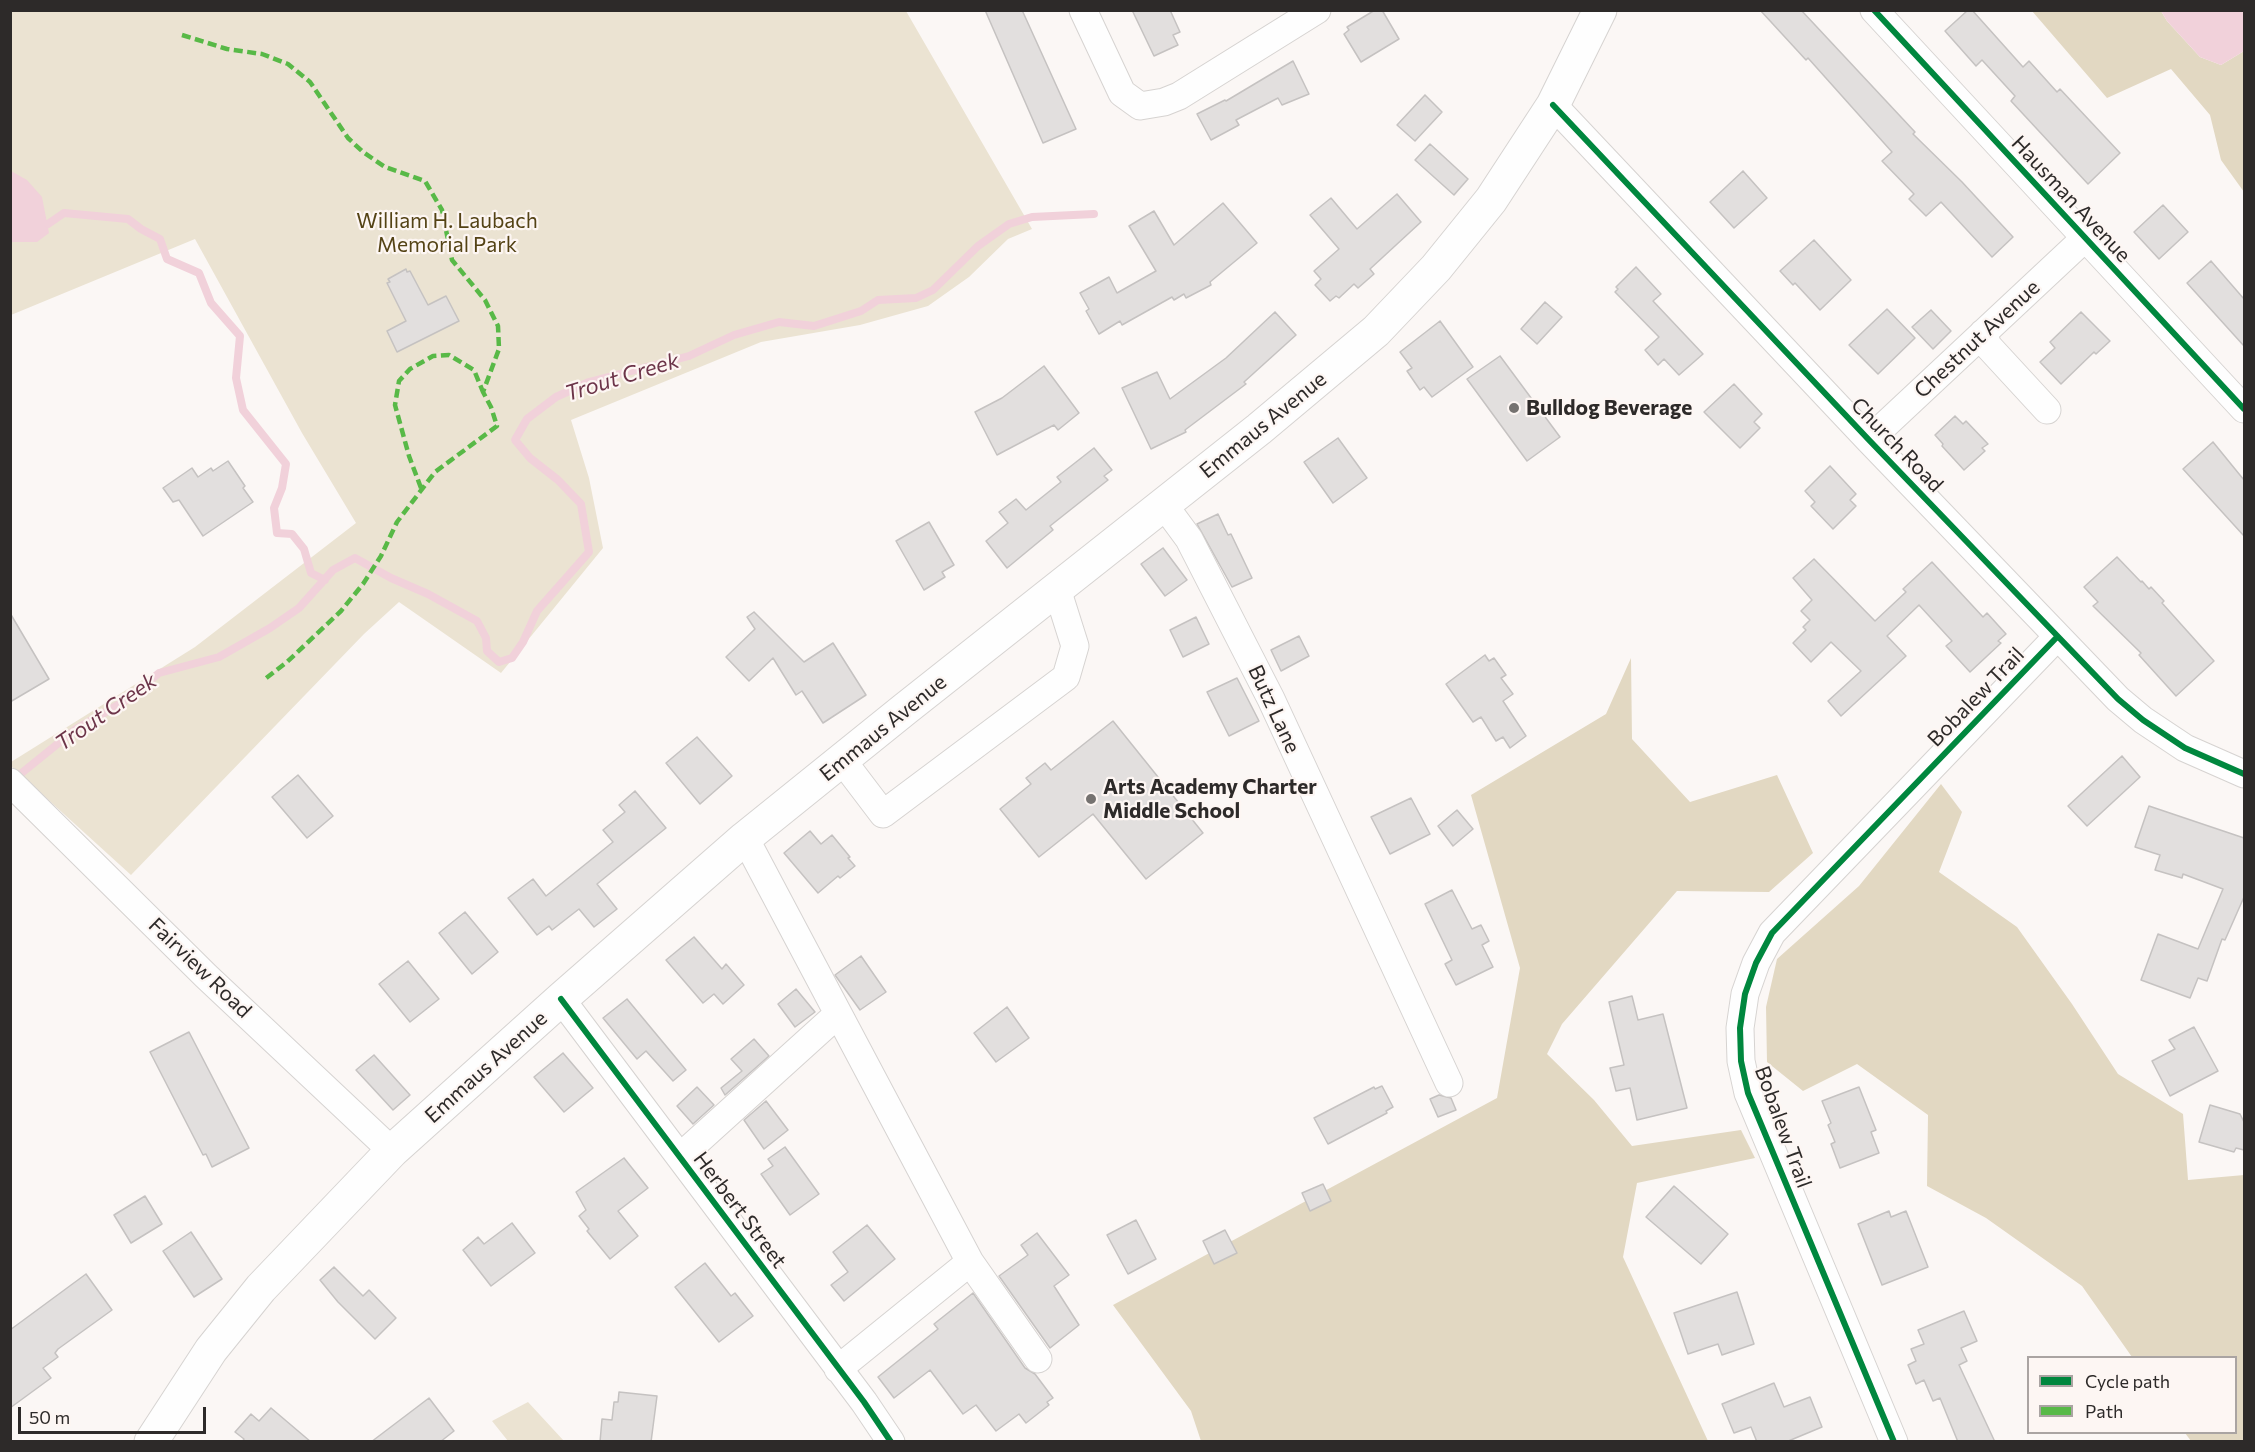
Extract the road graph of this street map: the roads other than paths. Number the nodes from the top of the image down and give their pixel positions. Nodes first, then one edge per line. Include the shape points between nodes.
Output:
1 (1083, 10) edge
2 (1317, 10) edge
3 (1600, 10) edge
4 (1874, 10) edge
5 (1553, 105) junction
6 (2085, 238) junction
7 (1983, 333) junction
8 (2244, 409) edge
9 (2047, 410) dead end
10 (1869, 440) junction
11 (1164, 505) junction
12 (1058, 589) junction
13 (2058, 637) junction
14 (842, 760) junction
15 (2244, 774) edge
16 (15, 786) edge
17 (745, 838) junction
18 (561, 999) junction
19 (838, 1014) junction
20 (1449, 1083) dead end
21 (392, 1151) junction
22 (680, 1157) junction
23 (970, 1262) junction
24 (1038, 1359) dead end
25 (838, 1369) junction
26 (151, 1442) edge
27 (891, 1442) edge
28 (1894, 1442) edge

1 - 2 street via 1122,93 1140,106 1179,96
3 - 5 main road, Emmaus Avenue
4 - 6 street, Hausman Avenue
5 - 10 street, Church Road
5 - 11 main road, Emmaus Avenue via 1491,200 1436,268 1376,332
6 - 7 street, Chestnut Avenue
6 - 8 street, Hausman Avenue
7 - 9 street via 1988,346
7 - 10 street, Chestnut Avenue
10 - 13 street, Church Road
11 - 12 main road, Emmaus Avenue
11 - 20 street, Butz Lane via 1190,539 1270,699
12 - 14 main road, Emmaus Avenue
12 - 14 street via 1075,646 1066,676 883,814
13 - 15 street, Church Road via 2143,720 2185,748
13 - 28 street, Bobalew Trail via 1772,933 1745,994 1740,1028 1741,1061 1748,1093
14 - 17 main road, Emmaus Avenue
16 - 21 street, Fairview Road via 206,976
17 - 18 main road, Emmaus Avenue
17 - 19 street
18 - 21 main road, Emmaus Avenue
18 - 22 street, Herbert Street
19 - 22 street
19 - 23 street
21 - 26 main road, Emmaus Avenue via 261,1288 211,1350
22 - 25 street, Herbert Street
23 - 24 street
23 - 25 street
25 - 27 street, Herbert Street

